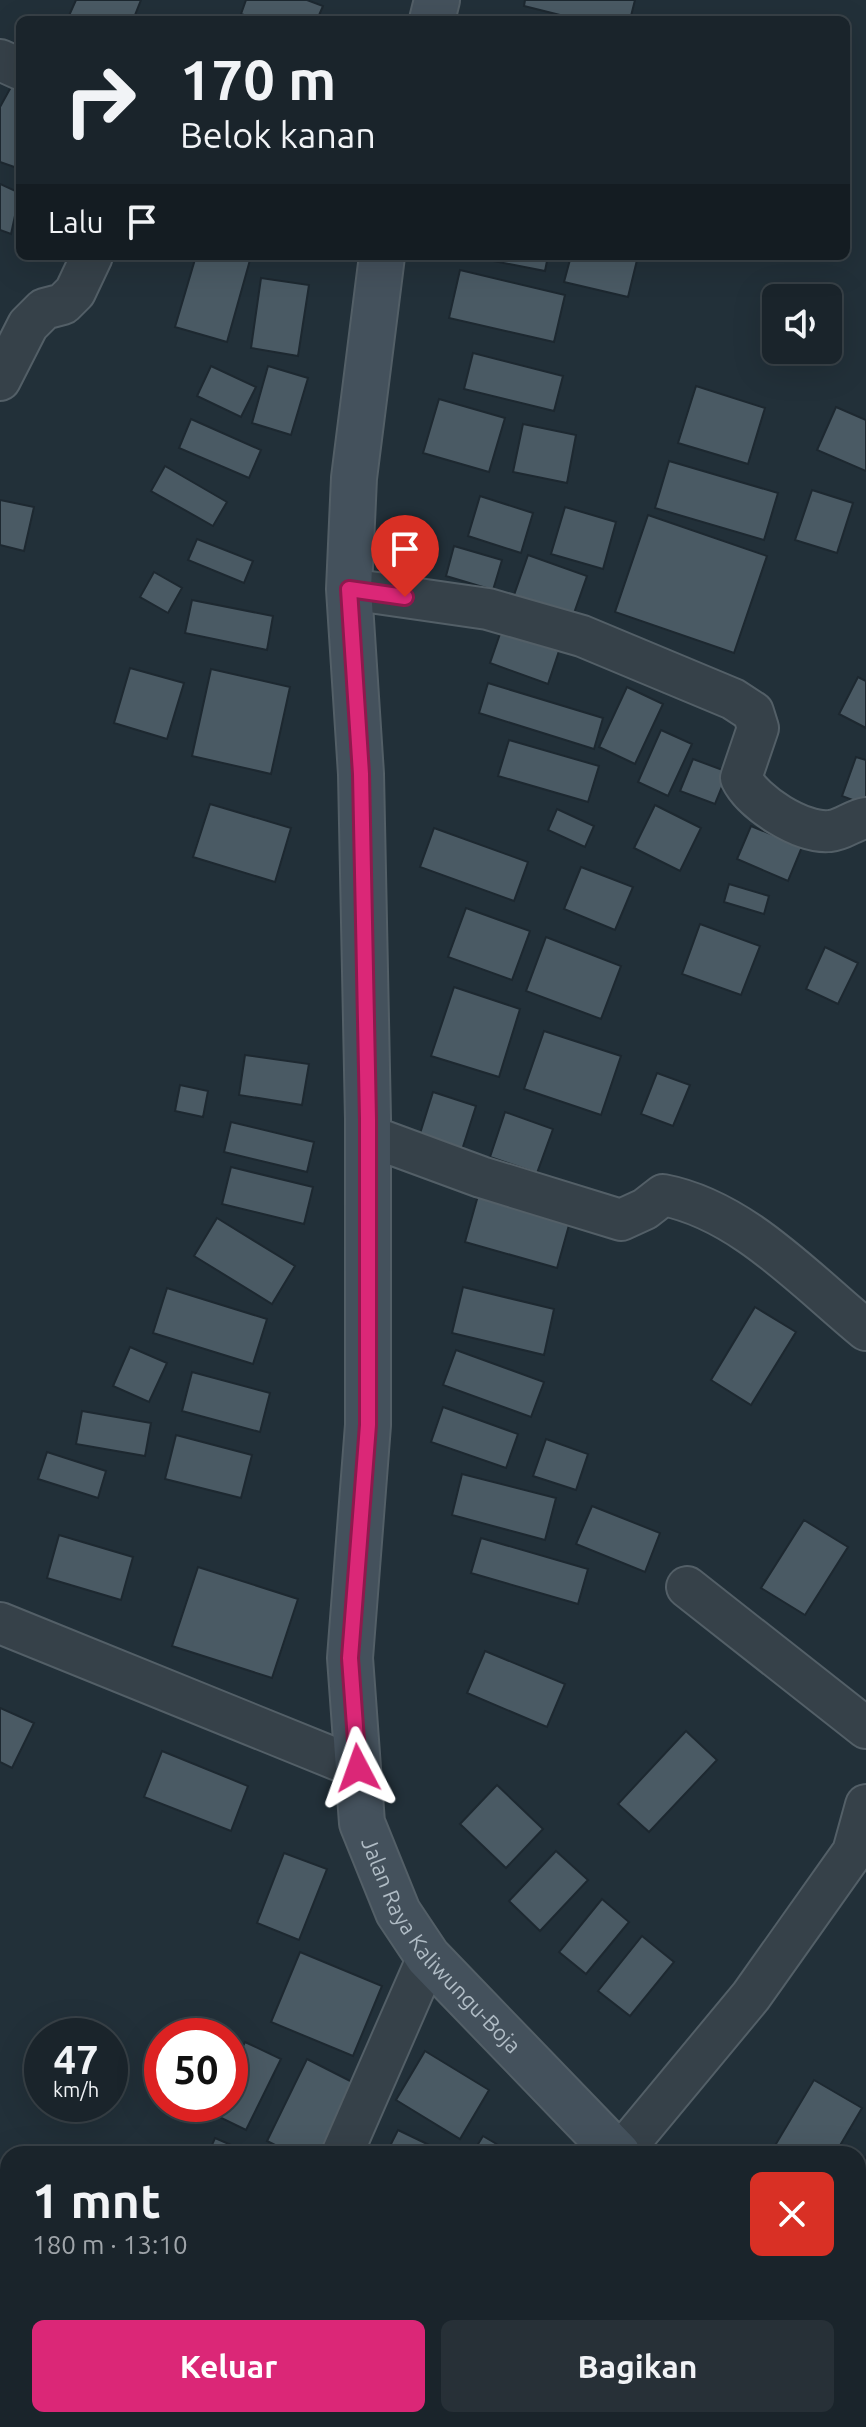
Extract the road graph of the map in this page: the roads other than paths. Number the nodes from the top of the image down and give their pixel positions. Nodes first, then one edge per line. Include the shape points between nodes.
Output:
1 (90, 260) edge
2 (381, 260) edge
3 (0, 380) edge
4 (349, 589) junction
5 (866, 818) edge
6 (367, 1135) junction
7 (866, 1330) edge
8 (687, 1587) dead end
9 (0, 1623) edge
10 (866, 1728) edge
11 (358, 1768) junction
12 (866, 1805) edge
13 (428, 1957) junction
14 (345, 2146) edge
15 (611, 2146) edge
16 (626, 2146) edge

1 - 3 street via 75,292 28,325
2 - 4 main road, Jalan Raya Kaliwungu-Boja via 354,478
4 - 5 street via 488,609 630,652 753,712 758,728 741,778 759,804 818,831 835,831
4 - 6 main road, Jalan Raya Kaliwungu-Boja via 361,774
6 - 7 street via 621,1220 663,1195 679,1198 736,1223
6 - 11 main road, Jalan Raya Kaliwungu-Boja via 368,1425 350,1658
8 - 10 street
9 - 11 street
11 - 13 main road, Jalan Raya Kaliwungu-Boja via 362,1823 375,1862 398,1912
12 - 16 street via 853,1852 751,1996
13 - 14 street
13 - 15 main road, Jalan Raya Kaliwungu-Boja

